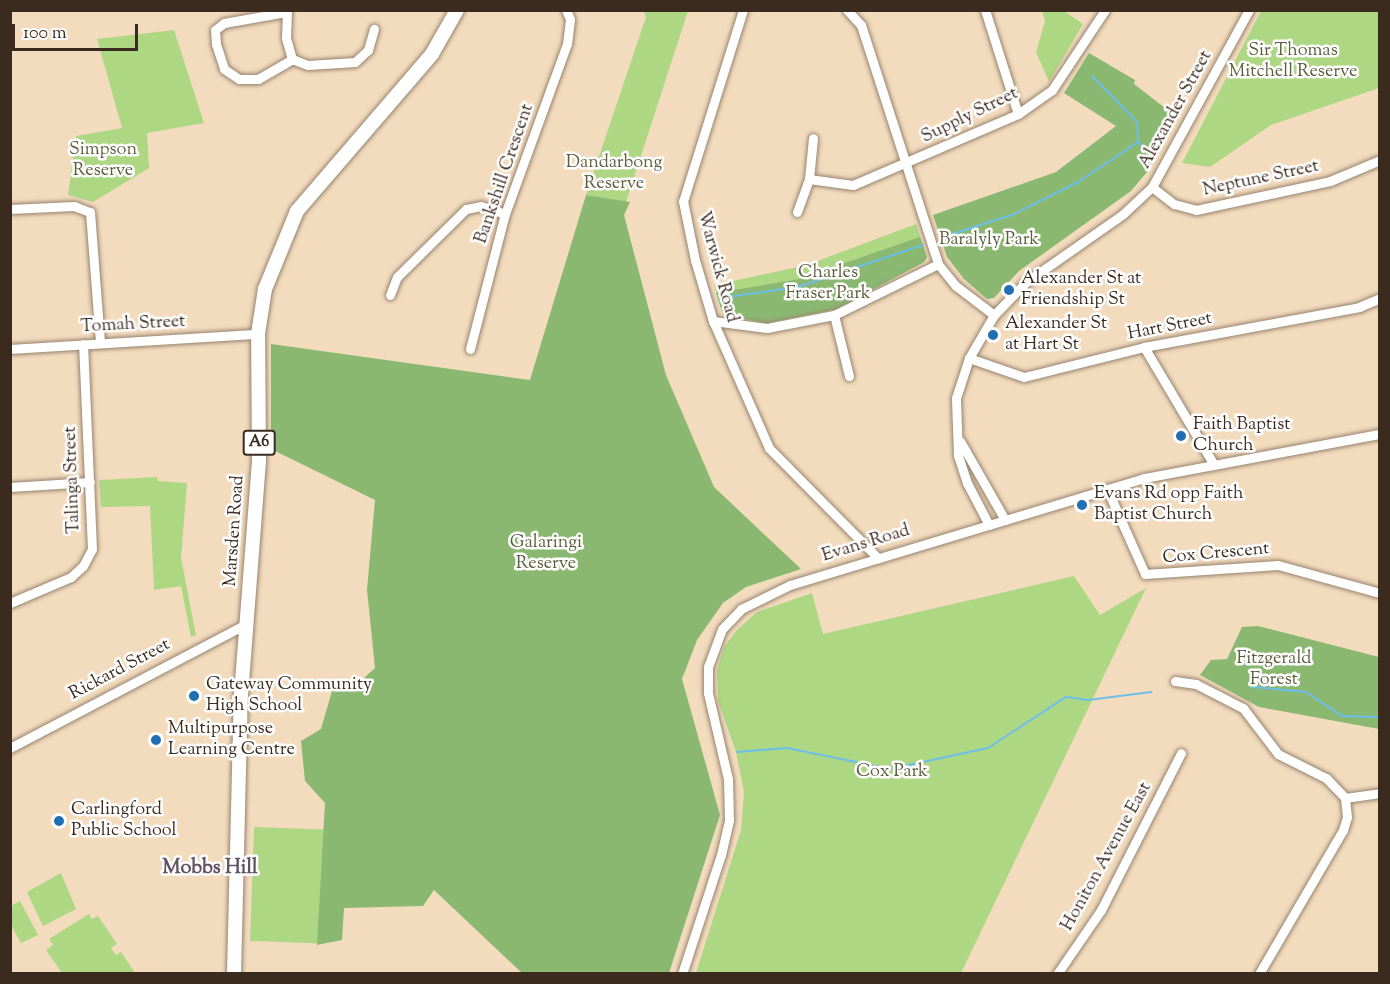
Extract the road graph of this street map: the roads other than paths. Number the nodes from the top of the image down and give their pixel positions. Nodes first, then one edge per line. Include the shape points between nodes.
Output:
1 (457, 10) edge
2 (566, 10) edge
3 (743, 10) edge
4 (847, 10) edge
5 (985, 10) edge
6 (1105, 10) edge
7 (1249, 10) edge
8 (287, 11) edge
9 (374, 29) dead end
10 (292, 59) junction
11 (1018, 114) junction
12 (813, 138) dead end
13 (1380, 160) edge
14 (908, 164) junction
15 (808, 179) junction
16 (1152, 187) junction
17 (10, 209) edge
18 (797, 212) dead end
19 (505, 214) junction
20 (938, 264) junction
21 (390, 295) dead end
22 (1380, 298) edge
23 (834, 315) junction
24 (994, 315) junction
25 (713, 321) junction
26 (258, 334) junction
27 (100, 343) junction
28 (83, 344) junction
29 (1144, 347) junction
30 (10, 349) edge
31 (470, 349) dead end
32 (969, 358) junction
33 (849, 376) dead end
34 (957, 434) junction
35 (1380, 434) edge
36 (1214, 465) junction
37 (90, 482) junction
38 (10, 487) edge
39 (1107, 489) junction
40 (1005, 520) junction
41 (989, 525) junction
42 (878, 558) junction
43 (1380, 593) edge
44 (10, 603) edge
45 (246, 624) junction
46 (1175, 681) dead end
47 (10, 748) edge
48 (1182, 753) dead end
49 (1380, 793) edge
50 (1345, 798) junction
51 (235, 938) junction
52 (226, 974) edge
53 (234, 974) edge
54 (682, 974) edge
55 (1057, 974) edge
56 (1259, 974) edge

1 - 26 highway, Marsden Road / A6 via 432,54 297,211 272,263
2 - 19 street, Bankshill Crescent via 570,19 567,44
3 - 25 street, Warwick Road via 682,201
4 - 14 street via 861,25
5 - 11 street
6 - 11 street, Supply Street via 1052,90
7 - 16 street, Alexander Street
8 - 10 street via 286,39
8 - 10 street via 224,23 215,30 216,44 224,69 239,80 258,79
9 - 10 street via 368,51 355,62 319,66
11 - 14 street, Supply Street
12 - 15 street
13 - 16 street, Neptune Street via 1330,181 1196,210 1174,204
14 - 15 street, Supply Street via 853,185
14 - 20 street
15 - 18 street
16 - 24 street, Alexander Street via 1123,214 1026,282
17 - 27 street via 74,206 90,212
19 - 21 street via 481,206 466,209 397,277
19 - 31 street, Bankshill Crescent
20 - 23 street
20 - 24 street via 956,286
22 - 29 street, Hart Street via 1359,307
23 - 25 street via 767,328
23 - 33 street
24 - 32 street, Alexander Street
25 - 42 street, Warwick Road via 769,448
26 - 27 street, Tomah Street
26 - 45 highway, Marsden Road / A6 via 259,462
27 - 28 street, Tomah Street
28 - 30 street, Tomah Street
28 - 37 street, Talinga Street
29 - 32 street, Hart Street via 1024,377
29 - 36 street
32 - 34 street, Alexander Street via 956,398
34 - 40 street, Alexander Street
34 - 41 street, Alexander Street via 962,469
35 - 36 street, Evans Road
36 - 39 street, Evans Road
37 - 38 street
37 - 44 street, Talinga Street via 89,558 71,577
39 - 40 street, Evans Road
39 - 43 street, Cox Crescent via 1145,574 1278,565
40 - 41 street, Evans Road
41 - 42 street, Evans Road
42 - 54 street, Evans Road via 753,600 730,619 715,642 708,667 708,693 728,779 729,820
45 - 47 street, Rickard Street
45 - 51 highway, Marsden Road / A6
46 - 50 street via 1196,684 1244,708 1278,754 1326,778
48 - 55 street, Honiton Avenue East via 1101,910
49 - 50 street
50 - 56 street via 1347,817 1343,830
51 - 52 highway, Marsden Road / A6
51 - 53 highway, Marsden Road / A6

